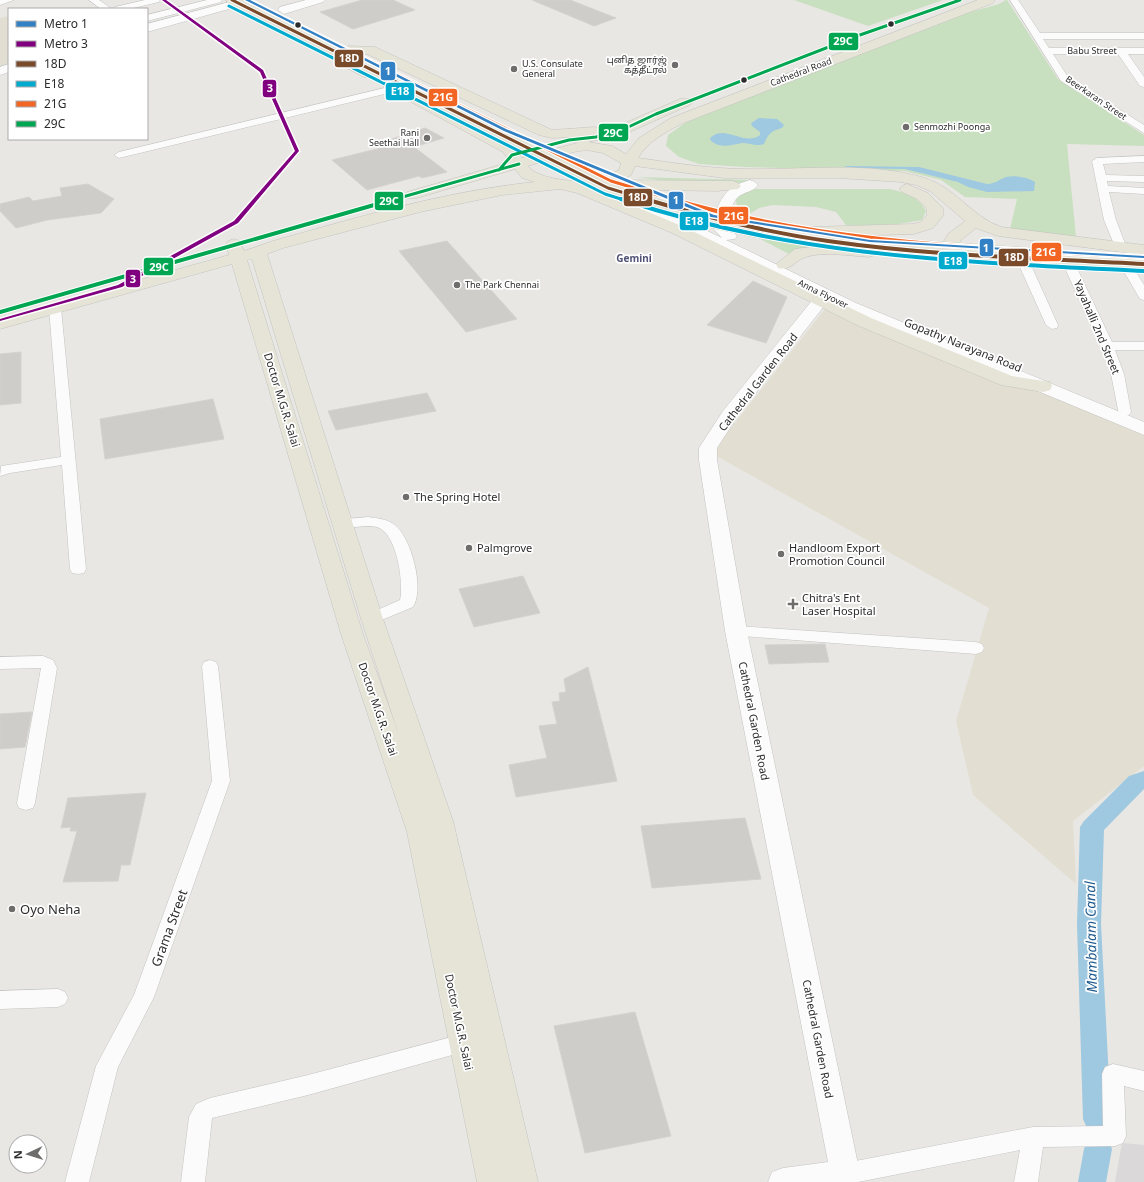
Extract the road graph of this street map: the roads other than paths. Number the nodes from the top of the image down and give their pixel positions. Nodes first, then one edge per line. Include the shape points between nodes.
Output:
1 (10, 0) edge
2 (93, 0) edge
3 (156, 0) edge
4 (218, 0) edge
5 (263, 0) edge
6 (319, 0) edge
7 (960, 0) edge
8 (989, 0) edge
9 (1014, 0) edge
10 (0, 2) edge
11 (236, 2) edge
12 (105, 8) edge
13 (122, 8) edge
14 (284, 10) junction
15 (148, 18) edge
16 (148, 28) edge
17 (1038, 36) junction
18 (1144, 36) edge
19 (1121, 50) junction
20 (1047, 51) junction
21 (1144, 51) edge
22 (350, 53) junction
23 (1144, 84) edge
24 (397, 88) junction
25 (656, 114) junction
26 (1144, 130) edge
27 (552, 134) junction
28 (642, 145) junction
29 (119, 156) dead end
30 (513, 156) junction
31 (1144, 158) edge
32 (628, 161) junction
33 (705, 172) junction
34 (1144, 179) edge
35 (557, 184) junction
36 (1102, 184) junction
37 (750, 185) junction
38 (604, 187) junction
39 (1144, 191) edge
40 (975, 221) junction
41 (810, 232) junction
42 (1120, 246) junction
43 (244, 251) junction
44 (943, 257) junction
45 (1140, 261) edge
46 (1024, 263) junction
47 (784, 264) junction
48 (1070, 266) junction
49 (1144, 296) edge
50 (820, 301) junction
51 (54, 308) junction
52 (0, 312) edge
53 (0, 324) edge
54 (1052, 325) dead end
55 (1106, 346) junction
56 (1144, 346) edge
57 (1043, 386) junction
58 (1124, 412) junction
59 (1144, 420) edge
60 (1144, 429) edge
61 (68, 460) junction
62 (0, 472) edge
63 (342, 523) junction
64 (78, 568) dead end
65 (372, 619) junction
66 (736, 631) junction
67 (976, 648) dead end
68 (0, 663) edge
69 (210, 666) dead end
70 (26, 803) dead end
71 (58, 998) dead end
72 (0, 1000) edge
73 (463, 1043) junction
74 (1144, 1081) edge
75 (1033, 1137) junction
76 (845, 1174) junction
77 (77, 1182) edge
78 (193, 1182) edge
79 (493, 1182) edge
80 (522, 1182) edge
81 (784, 1182) edge
82 (1026, 1182) edge

1 - 10 street
2 - 12 street
3 - 13 street
4 - 15 street
5 - 14 main road
6 - 14 street
7 - 25 main road, Cathedral Road via 858,36
8 - 28 main road, Cathedral Road via 676,121 656,131
9 - 17 street, Beerkaran Street
11 - 16 street
11 - 22 main road
14 - 22 main road
17 - 18 street
17 - 20 street, Beerkaran Street
19 - 20 street, Babu Street
19 - 21 street
19 - 23 street, Babu Street
20 - 26 street, Beerkaran Street via 1064,79
22 - 24 main road via 342,60
22 - 27 main road via 370,50 507,116
22 - 38 main road, Anna Flyover, bridge
22 - 41 main road via 619,182 658,198 705,212
24 - 29 street
24 - 30 main road
25 - 27 main road via 603,130
25 - 30 main road, Cathedral Road via 620,131 556,143
27 - 30 main road
28 - 32 main road, Cathedral Road
28 - 33 main road via 666,161
30 - 32 main road via 587,146 607,149
30 - 35 main road via 527,175
30 - 43 main road via 499,170
31 - 36 street via 1097,160
32 - 33 main road
32 - 38 main road, Cathedral Road via 626,172
33 - 40 main road via 898,176 922,182 943,192
34 - 36 street
35 - 38 main road
35 - 43 main road via 502,190
35 - 50 main road via 582,190 678,230
36 - 39 street
36 - 42 street via 1110,220
37 - 38 main road via 698,188 638,184
37 - 41 main road via 892,185 916,191 935,208 935,216 927,225 914,229
37 - 47 main road, Gopathy Narayana Road via 732,194 726,202 719,226 725,234
38 - 45 main road, Anna Flyover, bridge via 703,217 753,228 860,245
38 - 57 main road, Anna Flyover, bridge via 850,307
40 - 42 main road via 998,231
40 - 44 main road via 954,237
41 - 45 main road
42 - 45 main road
43 - 51 main road
43 - 52 main road
43 - 63 main road, Doctor M.G.R. Salai
43 - 73 main road, Doctor M.G.R. Salai via 352,634 420,832
44 - 46 main road
44 - 47 main road via 815,250 800,252
45 - 48 main road
45 - 49 street
46 - 48 main road
46 - 54 street
47 - 58 main road, Gopathy Narayana Road via 831,290 877,311
48 - 55 street, Yayahalli 2nd Street
50 - 57 main road via 1008,381
50 - 66 street, Cathedral Garden Road via 729,415 708,448
51 - 53 main road
51 - 61 street
55 - 56 street
55 - 58 street, Yayahalli 2nd Street via 1117,371
57 - 60 main road, Anna Flyover
58 - 59 main road, Gopathy Narayana Road
61 - 62 street
61 - 64 street
63 - 65 main road, Doctor M.G.R. Salai
63 - 65 street via 371,521 382,524 394,531 399,539 412,586 407,603
65 - 80 main road, Doctor M.G.R. Salai via 440,821
66 - 67 street
66 - 76 street, Cathedral Garden Road
68 - 70 street via 43,662 49,668
69 - 77 street, Grama Street via 221,781 144,997 107,1066
71 - 72 street
73 - 78 street via 204,1111 200,1117
73 - 79 main road, Doctor M.G.R. Salai
74 - 75 street via 1113,1074 1115,1136
75 - 76 street
75 - 82 street
76 - 81 street

